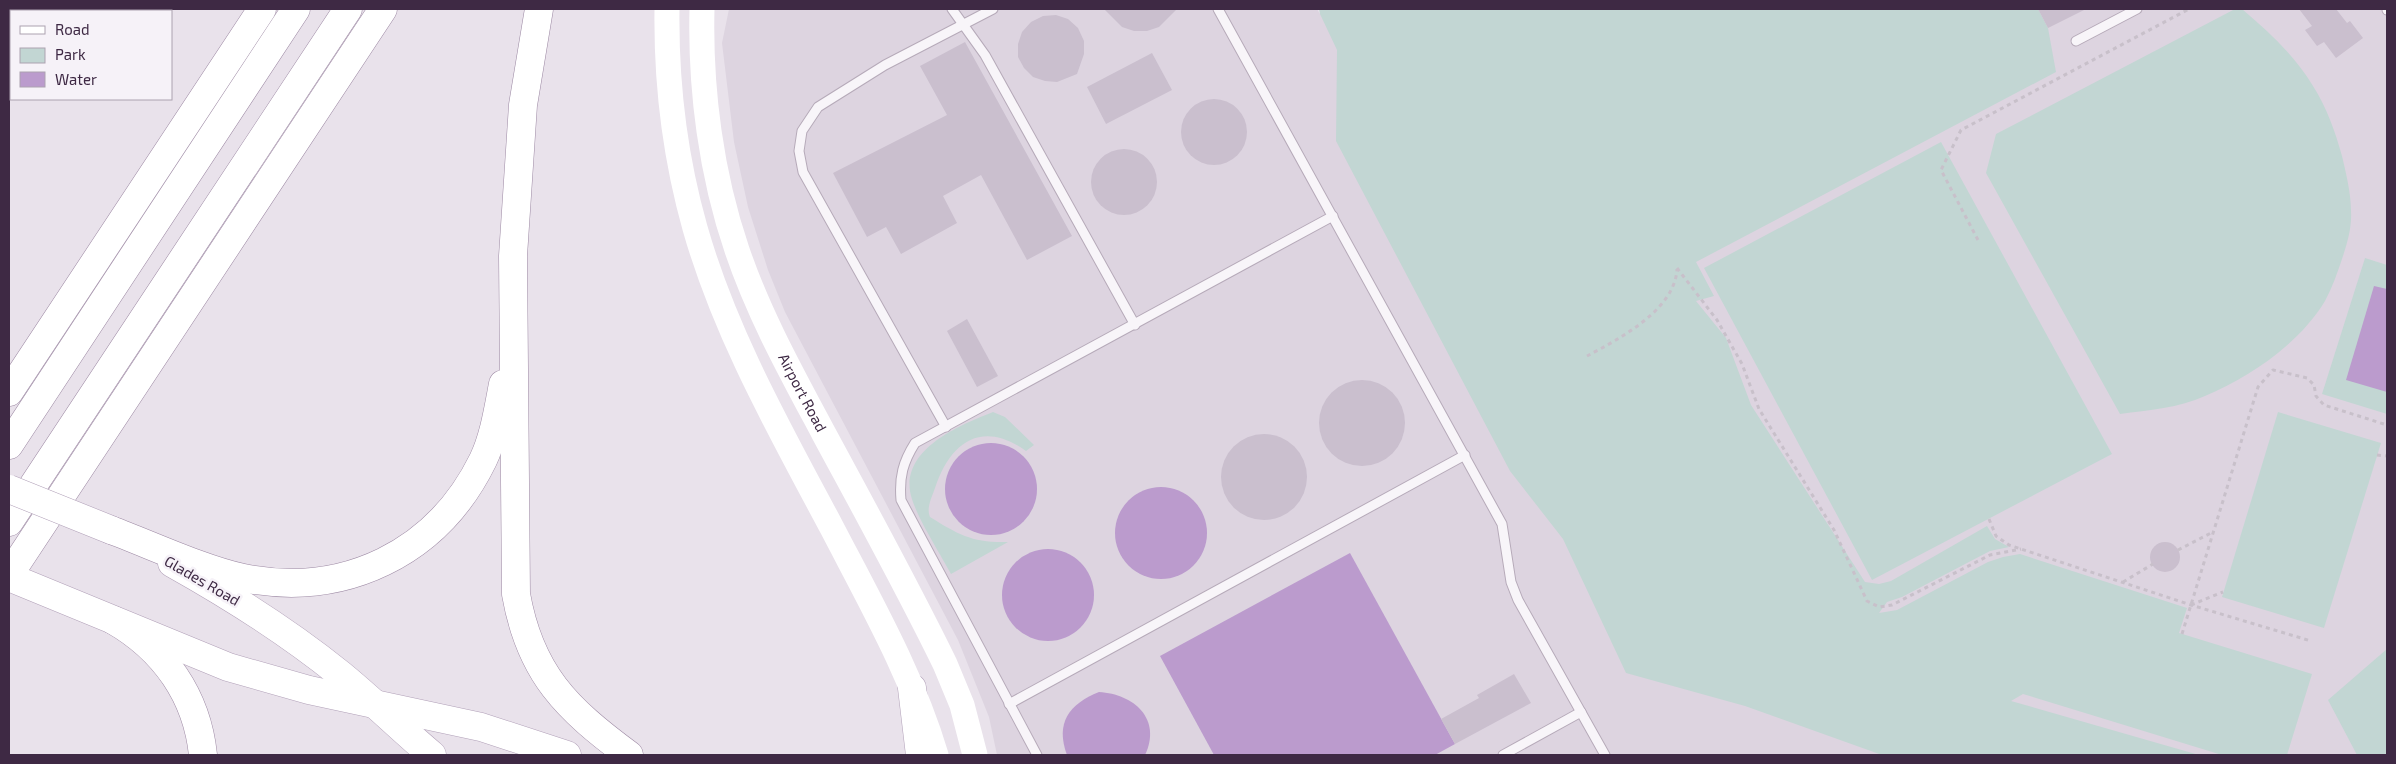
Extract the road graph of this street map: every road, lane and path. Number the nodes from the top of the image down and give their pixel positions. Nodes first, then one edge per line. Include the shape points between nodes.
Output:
1 (262, 9) edge
2 (296, 9) edge
3 (348, 9) edge
4 (383, 9) edge
5 (539, 9) edge
6 (667, 9) edge
7 (702, 9) edge
8 (952, 9) edge
9 (993, 9) edge
10 (1218, 9) edge
11 (2137, 9) edge
12 (2189, 9) edge
13 (964, 25) junction
14 (2076, 41) dead end
15 (1333, 216) junction
16 (1978, 240) dead end
17 (1135, 325) junction
18 (513, 334) junction
19 (1587, 356) dead end
20 (9, 392) edge
21 (2387, 424) edge
22 (946, 427) junction
23 (9, 445) edge
24 (1466, 455) junction
25 (2377, 455) dead end
26 (2387, 456) edge
27 (9, 489) edge
28 (1988, 519) dead end
29 (9, 522) edge
30 (111, 530) junction
31 (2214, 531) junction
32 (2021, 549) junction
33 (2178, 550) dead end
34 (2153, 564) dead end
35 (9, 576) edge
36 (2122, 582) junction
37 (2223, 592) dead end
38 (2191, 605) junction
39 (112, 620) junction
40 (2182, 634) dead end
41 (2311, 641) dead end
42 (912, 688) junction
43 (1009, 704) junction
44 (376, 705) junction
45 (1581, 712) junction
46 (203, 755) edge
47 (432, 755) edge
48 (567, 755) edge
49 (629, 755) edge
50 (920, 755) edge
51 (936, 755) edge
52 (975, 755) edge
53 (1037, 755) edge
54 (1502, 755) edge
55 (1605, 755) edge

1 - 20 main road
2 - 23 main road
3 - 29 main road
4 - 35 main road
5 - 18 main road via 520,137 513,256
6 - 42 street via 667,62 679,163 711,276 770,410 889,636
7 - 52 street, Airport Road via 707,116 737,250 777,347 946,664 962,705
8 - 13 lane
9 - 13 lane
10 - 15 lane
11 - 14 lane
12 - 16 path via 1961,130 1941,170
13 - 17 lane via 985,55
13 - 22 lane via 885,65 818,107 802,131 799,152 803,172
15 - 17 lane
15 - 24 lane
17 - 22 lane
18 - 30 main road via 496,422 474,477 450,511 425,535 374,566 319,582 262,581 225,573
18 - 49 main road via 515,578 524,629 552,686 582,720
19 - 32 path via 1633,330 1650,314 1674,287 1677,268 1717,320 1742,364 1759,409 1834,530 1867,600 1879,608 1892,606 1990,555
21 - 31 path via 2324,405 2307,378 2273,370 2258,387
22 - 43 lane via 915,443 904,460 901,500
24 - 43 lane
24 - 45 lane via 1502,524 1511,582 1518,600
25 - 26 path
27 - 30 main road, Glades Road, bridge
28 - 32 path via 2001,541
30 - 44 main road, Glades Road via 224,592 340,674
31 - 33 path
31 - 38 path
32 - 36 path
34 - 36 path
35 - 39 main road, Glades Road
36 - 38 path
37 - 38 path
38 - 40 path
38 - 41 path
39 - 44 main road, Glades Road via 228,667
39 - 46 main road via 146,641 170,667 194,714
42 - 50 main road
42 - 51 street
43 - 53 lane
44 - 47 main road, Glades Road
44 - 48 main road, Glades Road via 481,727
45 - 54 lane
45 - 55 lane

